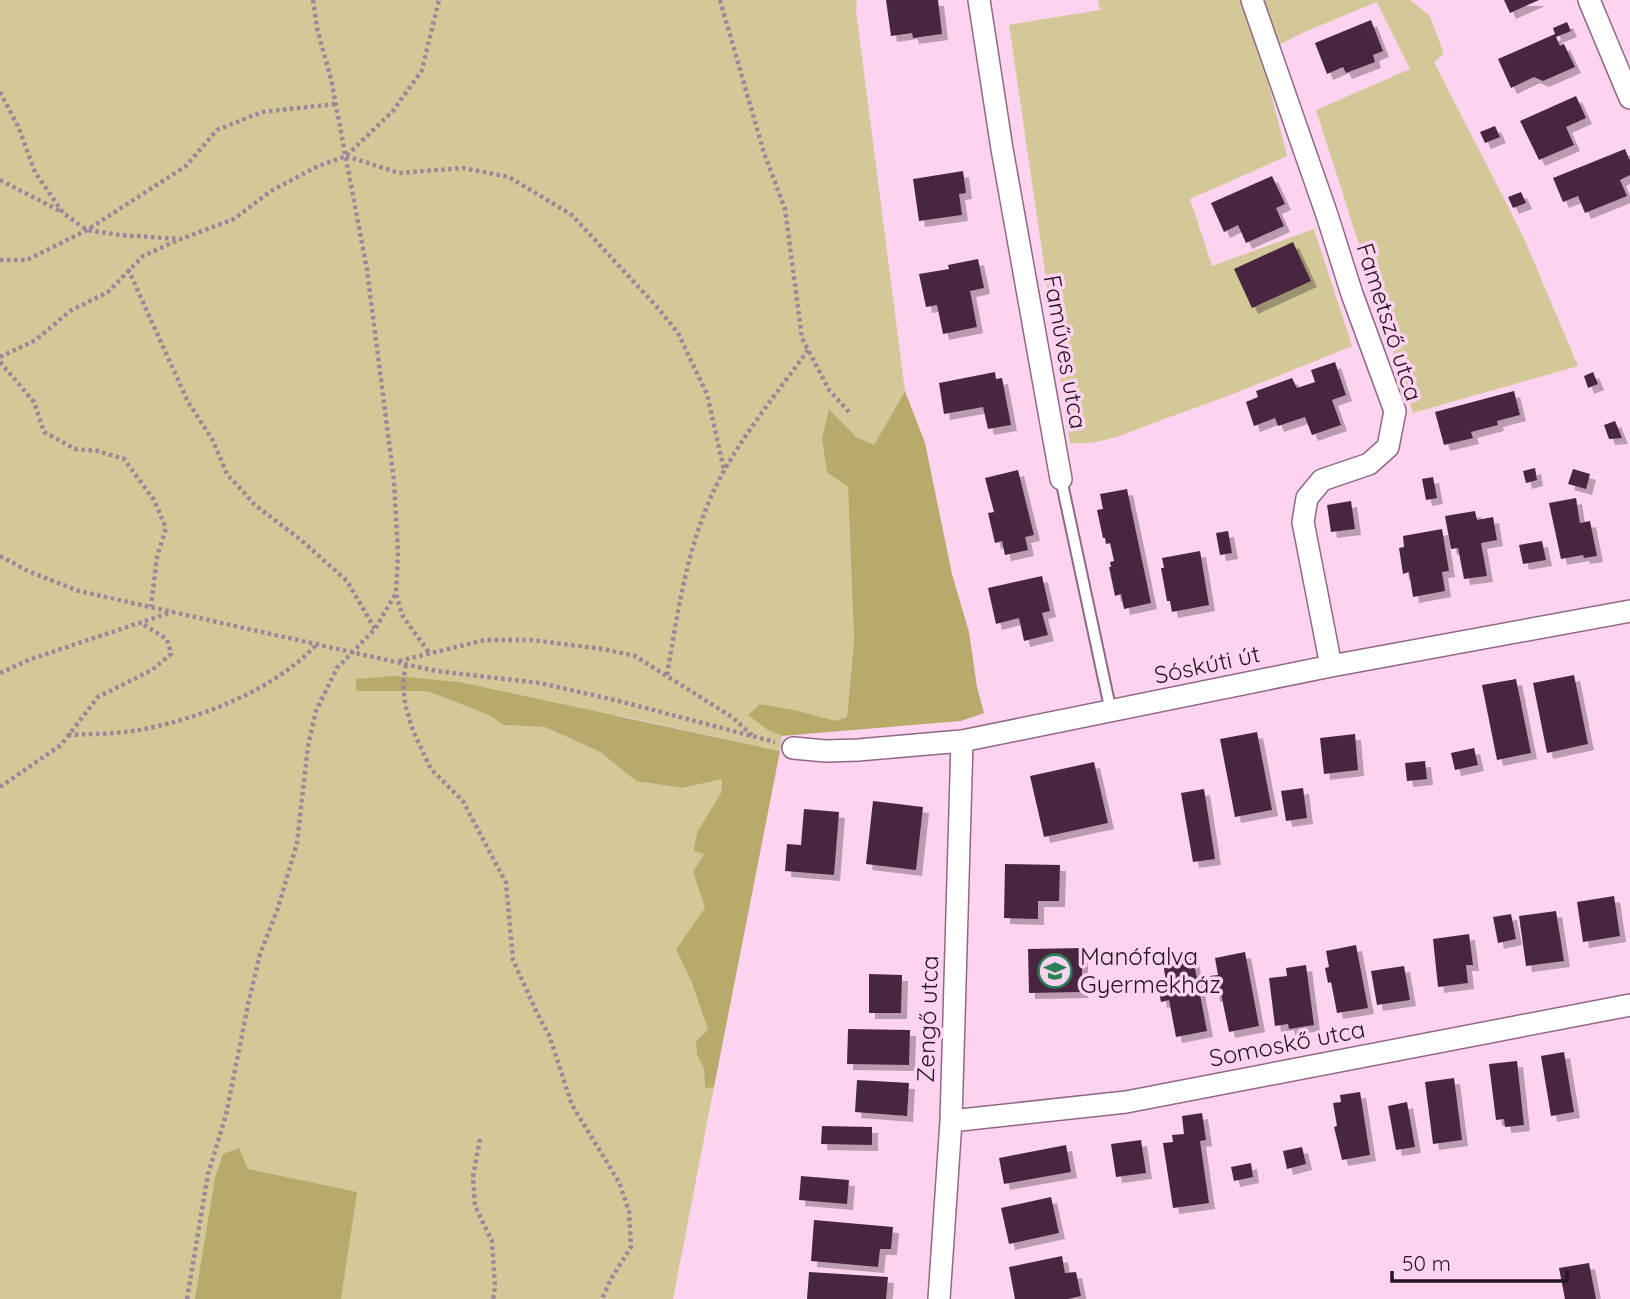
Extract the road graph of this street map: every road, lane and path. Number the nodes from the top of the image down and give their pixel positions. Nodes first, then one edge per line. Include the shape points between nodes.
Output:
1 (313, 0) edge
2 (439, 0) edge
3 (720, 0) edge
4 (979, 0) edge
5 (1252, 0) edge
6 (1589, 0) edge
7 (0, 92) edge
8 (1630, 98) edge
9 (335, 104) junction
10 (346, 156) junction
11 (0, 180) edge
12 (62, 213) junction
13 (86, 230) junction
14 (181, 239) junction
15 (0, 260) edge
16 (128, 269) junction
17 (808, 350) junction
18 (0, 359) edge
19 (849, 412) dead end
20 (724, 470) junction
21 (1061, 478) joint
22 (0, 556) edge
23 (396, 593) junction
24 (150, 607) junction
25 (1630, 611) edge
26 (173, 612) junction
27 (141, 622) junction
28 (375, 629) junction
29 (318, 644) junction
30 (354, 652) junction
31 (430, 654) junction
32 (390, 661) junction
33 (406, 664) junction
34 (1331, 666) junction
35 (0, 673) edge
36 (667, 675) junction
37 (1111, 712) junction
38 (68, 736) junction
39 (754, 736) junction
40 (962, 741) junction
41 (793, 747) joint
42 (0, 787) edge
43 (1630, 1006) edge
44 (951, 1121) junction
45 (480, 1139) dead end
46 (187, 1299) edge
47 (493, 1299) edge
48 (602, 1299) edge
49 (939, 1299) edge

1 - 9 path
2 - 10 path via 422,70 393,111
3 - 17 path via 785,209 802,338
4 - 21 street, Faműves utca
5 - 34 street, Fametsző utca via 1395,411 1388,447 1369,464 1322,480 1307,498 1303,522
6 - 8 street
7 - 12 path via 35,172
9 - 10 path
9 - 13 path via 262,112 217,130 186,166
10 - 14 path via 271,191 234,219
10 - 20 path via 399,173 463,168 509,177 572,215 678,333 707,394
10 - 23 path via 367,270 394,481
11 - 12 path
12 - 13 path
13 - 14 path
13 - 15 path via 27,260
14 - 16 path via 143,256
16 - 18 path via 108,292 70,311 36,340
16 - 28 path via 188,402 227,474 256,505 347,581
17 - 19 path via 829,390
17 - 20 path
18 - 24 path via 34,402 44,432 75,449 124,459 154,500 166,528
20 - 36 path via 684,575
21 - 37 lane, Faműves utca
22 - 24 path via 79,592
23 - 28 path
23 - 31 path via 402,615
24 - 26 path
25 - 34 street, Sóskúti út
26 - 27 path
26 - 29 path
27 - 35 path
27 - 38 path via 167,639 171,654 152,670 98,697
28 - 30 path
29 - 30 path
29 - 38 path via 303,660 271,680 189,718 137,730
30 - 32 path
30 - 46 path via 337,668 316,711 297,843 260,954 226,1115 208,1174
31 - 32 path
31 - 36 path via 485,640 531,640 635,656
32 - 33 path
33 - 39 path via 540,684
33 - 48 path via 405,704 412,731 431,769 463,801 506,883 513,960 549,1035 572,1105 619,1182 629,1211 631,1247
34 - 37 street, Sóskúti út
36 - 39 path
37 - 40 street, Sóskúti út
38 - 42 path
39 - 41 path
40 - 41 street, Sóskúti út via 858,750
40 - 44 street, Zengő utca
43 - 44 street, Somoskő utca via 1126,1101
44 - 49 street, Zengő utca
45 - 47 path via 473,1177 475,1206 492,1241

